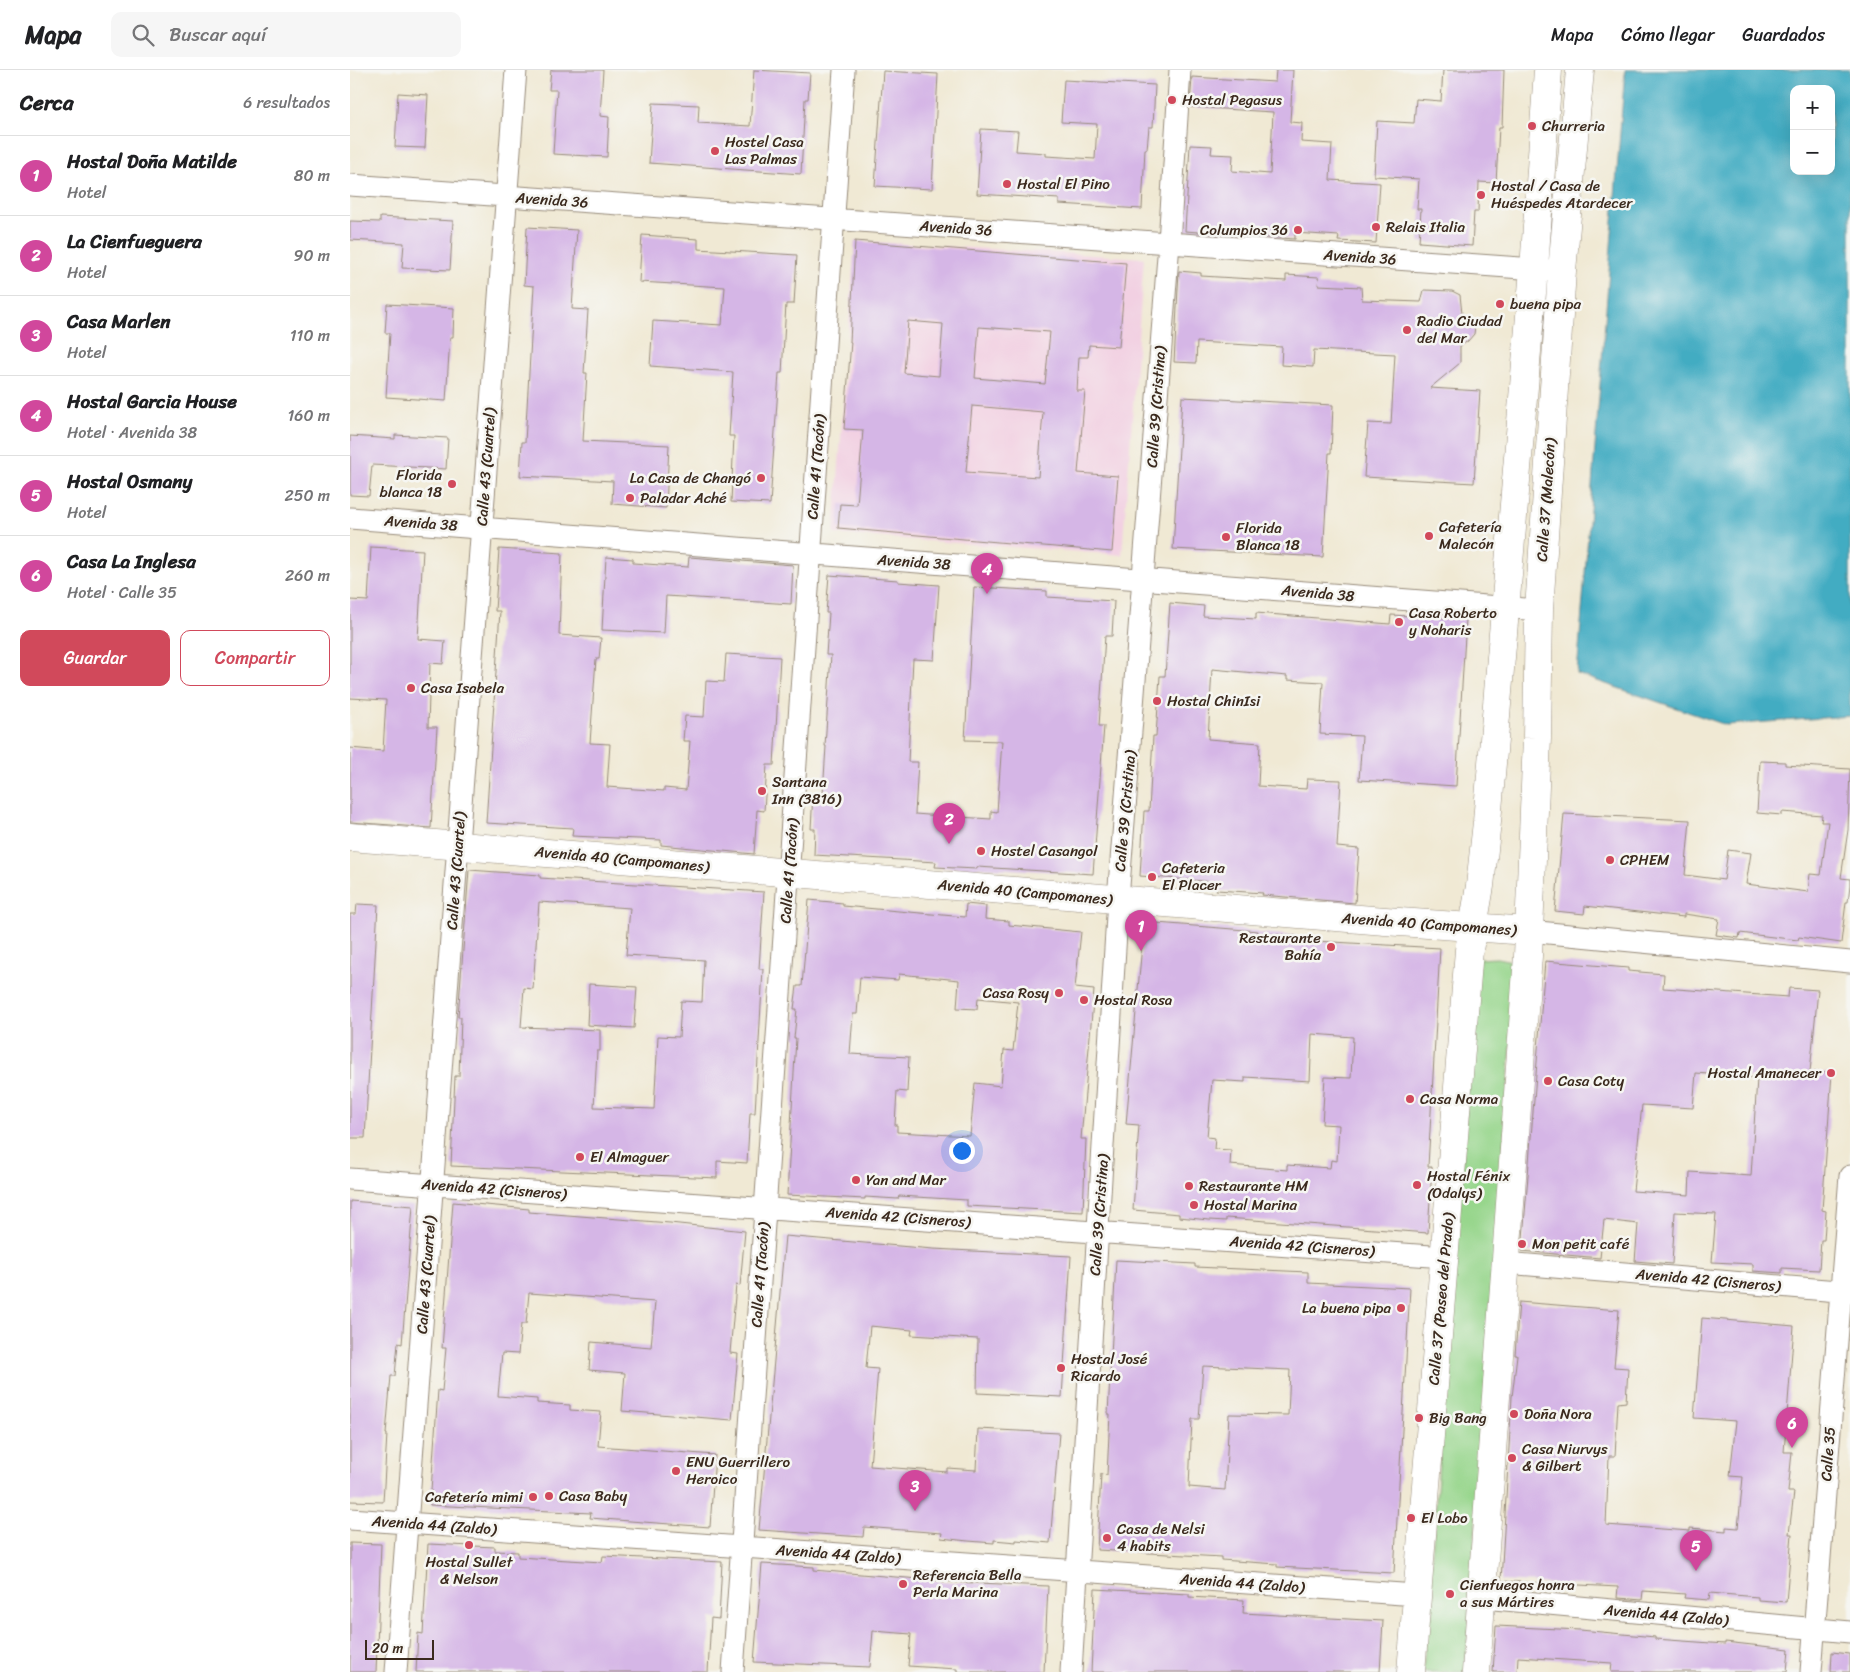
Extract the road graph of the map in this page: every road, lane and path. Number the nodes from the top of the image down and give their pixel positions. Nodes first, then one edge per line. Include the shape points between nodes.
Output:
1 (516, 70) edge
2 (844, 70) edge
3 (1180, 70) edge
4 (1548, 70) edge
5 (1580, 70) edge
6 (350, 185) edge
7 (507, 196) junction
8 (833, 220) junction
9 (1169, 243) junction
10 (1534, 269) junction
11 (1562, 271) junction
12 (350, 518) edge
13 (482, 528) junction
14 (810, 554) junction
15 (1144, 579) junction
16 (1504, 608) junction
17 (1538, 610) junction
18 (350, 837) edge
19 (458, 846) junction
20 (789, 872) junction
21 (1118, 899) junction
22 (1473, 927) junction
23 (1528, 931) junction
24 (1850, 962) edge
25 (1850, 1176) edge
26 (350, 1179) edge
27 (433, 1185) junction
28 (764, 1208) junction
29 (1098, 1231) junction
30 (1445, 1257) junction
31 (1506, 1263) junction
32 (1845, 1291) edge
33 (350, 1519) edge
34 (407, 1523) junction
35 (743, 1546) junction
36 (1076, 1571) junction
37 (1416, 1595) junction
38 (1483, 1598) junction
39 (1814, 1628) junction
40 (1850, 1632) edge
41 (396, 1672) edge
42 (733, 1672) edge
43 (1071, 1672) edge
44 (1411, 1672) edge
45 (1476, 1672) edge
46 (1811, 1672) edge

1 - 7 street, Calle 43 (Cuartel)
2 - 8 street, Calle 41 (Tacón)
3 - 9 street, Calle 39 (Cristina)
4 - 10 main road, Calle 37 (Malecón)
5 - 11 main road, Calle 37 (Malecón)
6 - 7 street, Avenida 36
7 - 8 street, Avenida 36
7 - 13 street, Calle 43 (Cuartel)
8 - 9 street, Avenida 36
8 - 14 street, Calle 41 (Tacón)
9 - 10 street, Avenida 36
9 - 15 street, Calle 39 (Cristina)
10 - 11 street, Avenida 36
10 - 16 main road, Calle 37 (Malecón)
11 - 17 main road, Calle 37 (Malecón)
12 - 13 street, Avenida 38
13 - 14 street, Avenida 38
13 - 19 street, Calle 43 (Cuartel)
14 - 15 street, Avenida 38
14 - 20 street, Calle 41 (Tacón)
15 - 16 street, Avenida 38
15 - 21 street, Calle 39 (Cristina)
16 - 17 street, Avenida 38
16 - 22 main road, Calle 37 (Malecón) via 1487,822
17 - 23 main road, Calle 37 (Malecón) via 1537,738
18 - 19 main road, Avenida 40 (Campomanes)
19 - 20 main road, Avenida 40 (Campomanes)
19 - 27 street, Calle 43 (Cuartel)
20 - 21 main road, Avenida 40 (Campomanes)
20 - 28 street, Calle 41 (Tacón)
21 - 22 main road, Avenida 40 (Campomanes)
21 - 29 street, Calle 39 (Cristina)
22 - 23 main road, Avenida 40 (Campomanes)
22 - 30 main road, Calle 37 (Paseo del Prado)
23 - 24 street, Avenida 40 (Campomanes)
23 - 31 main road
25 - 32 street, Calle 35
26 - 27 street, Avenida 42 (Cisneros)
27 - 28 street, Avenida 42 (Cisneros)
27 - 34 street, Calle 43 (Cuartel)
28 - 29 street, Avenida 42 (Cisneros)
28 - 35 street, Calle 41 (Tacón)
29 - 30 street, Avenida 42 (Cisneros)
29 - 36 street, Calle 39 (Cristina)
30 - 37 main road, Calle 37 (Paseo del Prado)
31 - 32 street, Avenida 42 (Cisneros)
31 - 38 main road
32 - 39 street, Calle 35
33 - 34 street, Avenida 44 (Zaldo)
34 - 35 street, Avenida 44 (Zaldo)
34 - 41 street, Calle 43 (Cuartel)
35 - 36 street, Avenida 44 (Zaldo)
35 - 42 street, Calle 41 (Tacón)
36 - 37 street, Avenida 44 (Zaldo)
36 - 43 street, Calle 39 (Cristina)
37 - 44 main road, Calle 37 (Paseo del Prado)
38 - 39 street, Avenida 44 (Zaldo)
38 - 45 main road
39 - 40 street, Avenida 44 (Zaldo)
39 - 46 street, Calle 35

